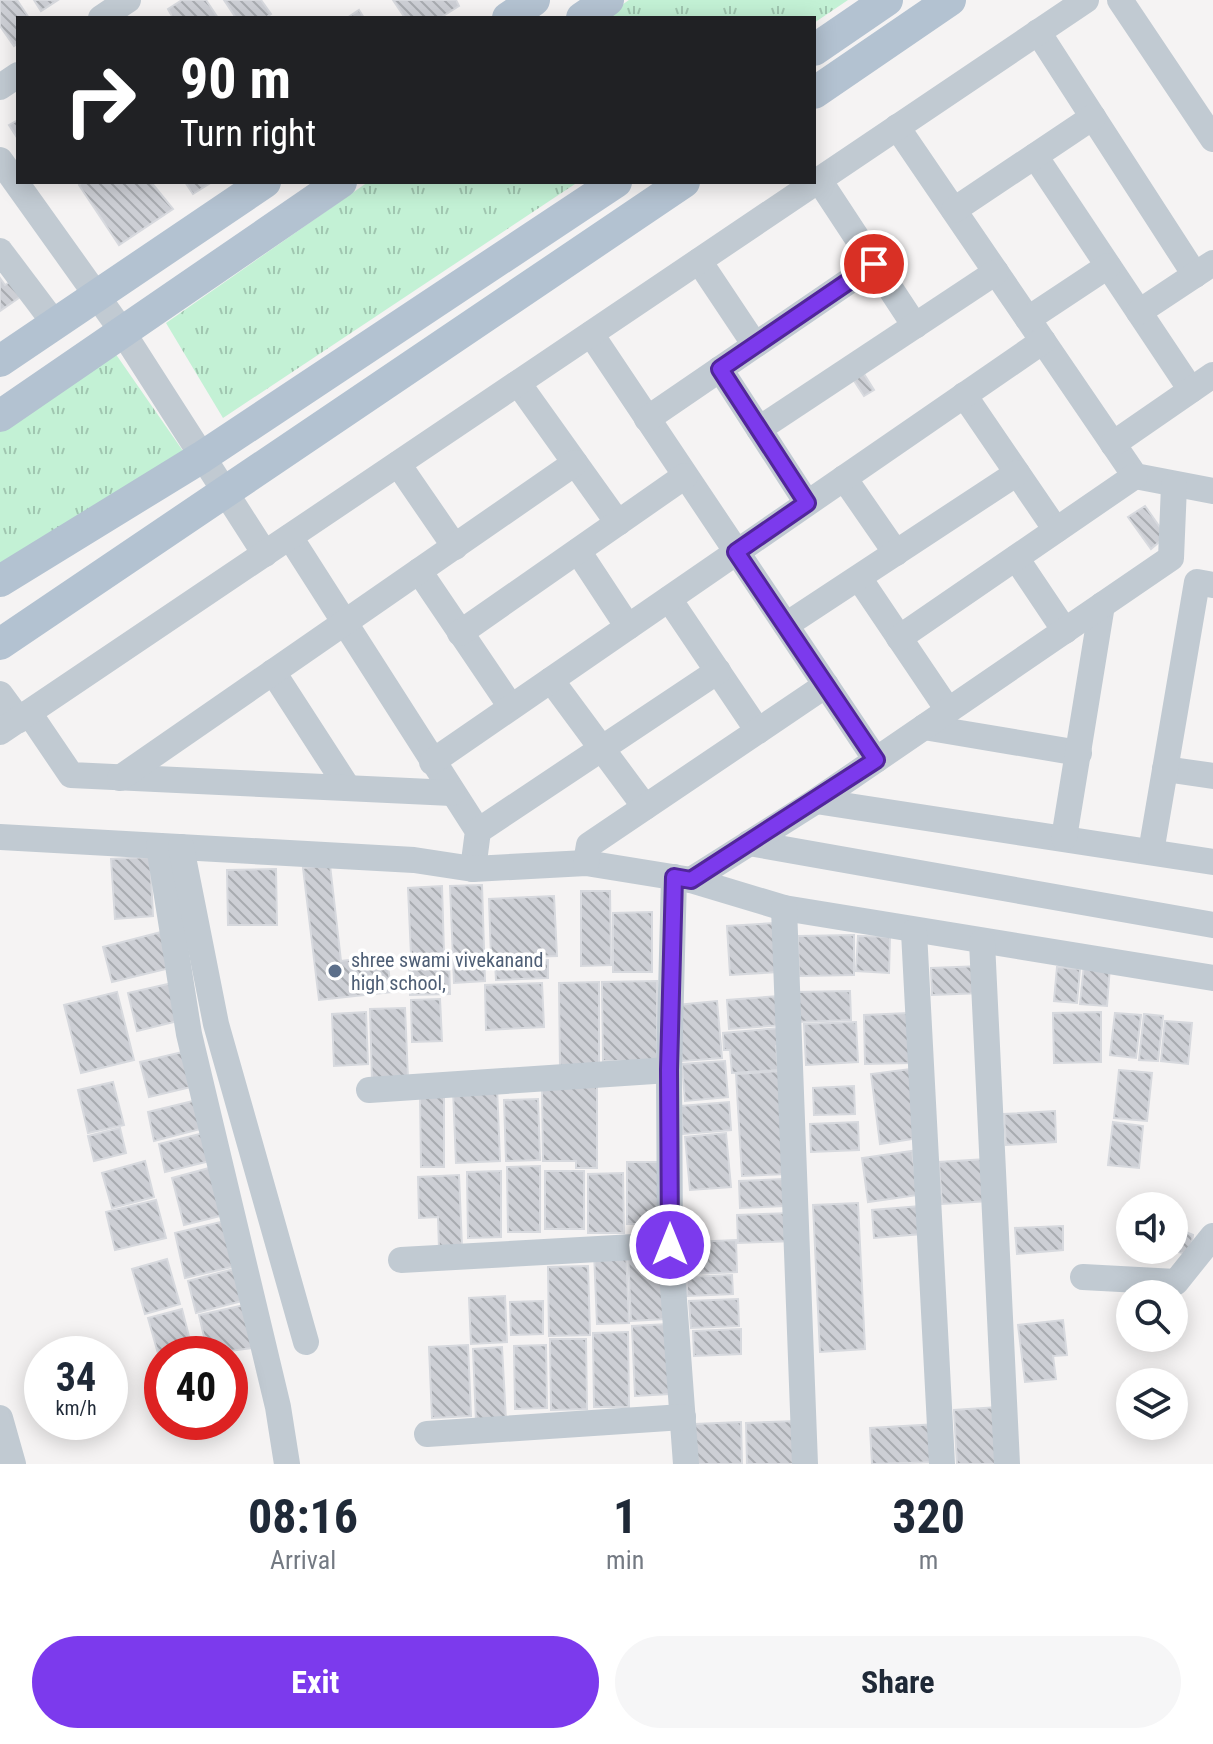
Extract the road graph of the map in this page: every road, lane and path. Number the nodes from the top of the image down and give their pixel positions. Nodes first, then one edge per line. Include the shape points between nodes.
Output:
1 (128, 0) edge
2 (608, 0) edge
3 (887, 0) edge
4 (950, 0) edge
5 (1086, 0) edge
6 (1120, 0) edge
7 (104, 16) edge
8 (585, 16) edge
9 (1038, 32) junction
10 (816, 49) edge
11 (816, 92) edge
12 (1093, 117) junction
13 (897, 127) junction
14 (1213, 139) edge
15 (1035, 156) junction
16 (0, 160) edge
17 (819, 180) junction
18 (16, 182) edge
19 (816, 182) edge
20 (17, 184) edge
21 (262, 184) edge
22 (338, 184) edge
23 (613, 184) edge
24 (681, 184) edge
25 (813, 184) edge
26 (954, 210) junction
27 (0, 251) edge
28 (699, 261) junction
29 (874, 264) junction
30 (1108, 266) junction
31 (1204, 269) edge
32 (996, 272) junction
33 (97, 295) junction
34 (1139, 312) junction
35 (1028, 319) junction
36 (55, 324) junction
37 (915, 326) junction
38 (122, 331) junction
39 (591, 334) junction
40 (1043, 341) junction
41 (755, 345) junction
42 (0, 361) edge
43 (720, 369) junction
44 (1213, 375) edge
45 (518, 383) junction
46 (1191, 390) junction
47 (964, 395) junction
48 (0, 416) edge
49 (647, 419) junction
50 (759, 429) junction
51 (1113, 444) junction
52 (202, 457) junction
53 (575, 463) junction
54 (398, 464) junction
55 (1017, 473) junction
56 (685, 476) junction
57 (1135, 476) junction
58 (844, 478) junction
59 (1174, 486) junction
60 (1210, 488) edge
61 (226, 494) junction
62 (807, 503) junction
63 (618, 523) junction
64 (1056, 530) junction
65 (290, 537) junction
66 (455, 547) junction
67 (578, 551) junction
68 (736, 552) junction
69 (896, 553) junction
70 (265, 554) junction
71 (1016, 558) junction
72 (419, 571) junction
73 (859, 578) junction
74 (0, 581) edge
75 (1213, 585) edge
76 (669, 599) junction
77 (1102, 605) junction
78 (344, 623) junction
79 (786, 625) junction
80 (628, 627) junction
81 (1065, 631) junction
82 (460, 633) junction
83 (899, 638) junction
84 (0, 644) edge
85 (718, 671) junction
86 (273, 672) junction
87 (551, 680) junction
88 (826, 685) junction
89 (0, 694) edge
90 (511, 707) junction
91 (948, 710) junction
92 (16, 721) edge
93 (924, 727) junction
94 (758, 731) junction
95 (602, 749) junction
96 (1079, 753) junction
97 (876, 760) junction
98 (432, 762) junction
99 (1165, 769) junction
100 (1213, 776) edge
101 (120, 778) junction
102 (348, 788) junction
103 (452, 793) junction
104 (816, 801) junction
105 (645, 807) junction
106 (478, 831) junction
107 (0, 837) edge
108 (1064, 838) junction
109 (749, 843) junction
110 (170, 847) junction
111 (1151, 852) junction
112 (1213, 862) edge
113 (586, 863) junction
114 (473, 869) junction
115 (683, 878) junction
116 (784, 908) junction
117 (1213, 925) edge
118 (914, 932) junction
119 (982, 942) junction
120 (1213, 978) edge
121 (669, 1070) junction
122 (369, 1090) dead end
123 (1213, 1236) edge
124 (670, 1245) junction
125 (401, 1260) dead end
126 (1083, 1277) dead end
127 (306, 1342) dead end
128 (683, 1417) junction
129 (0, 1418) edge
130 (427, 1434) dead end
131 (13, 1464) edge
132 (287, 1464) edge
133 (686, 1464) edge
134 (805, 1464) edge
135 (942, 1464) edge
136 (1007, 1464) edge

1 - 7 street
2 - 8 main road
3 - 10 main road
4 - 11 main road
5 - 9 street
6 - 14 street
9 - 12 street
9 - 13 street
12 - 15 street
12 - 31 street
13 - 17 street
13 - 26 street
15 - 26 street
15 - 30 street
16 - 18 street
17 - 19 street
17 - 29 street
20 - 33 street
21 - 33 main road
22 - 38 main road
23 - 52 main road
24 - 61 main road
25 - 28 street
26 - 32 street
27 - 36 street
28 - 39 street
28 - 41 street
29 - 37 street
29 - 41 street
30 - 34 street
30 - 35 street
31 - 34 street
32 - 35 street
32 - 37 street
33 - 36 main road
33 - 38 street
34 - 46 street
35 - 40 street
36 - 42 main road
37 - 50 street
38 - 48 main road
38 - 52 street
39 - 45 street
39 - 49 street
40 - 47 street
40 - 51 street
41 - 43 street
43 - 49 street
43 - 50 street
44 - 46 street
45 - 53 street
45 - 54 street
46 - 51 street
47 - 55 street
47 - 58 street
49 - 56 street
50 - 62 street
51 - 57 street
52 - 61 street
52 - 74 main road
53 - 63 street
53 - 66 street
54 - 65 street
54 - 66 street
55 - 64 street
55 - 69 street
56 - 63 street
56 - 68 street
57 - 59 street
57 - 64 street
58 - 62 street
58 - 69 street
59 - 60 street
59 - 77 street via 1171,558
61 - 70 street
61 - 84 main road
62 - 68 street
63 - 67 street
64 - 71 street
65 - 70 street
65 - 78 street
66 - 72 street
67 - 80 street
67 - 82 street
68 - 76 street
68 - 79 street
69 - 73 street
70 - 92 street
71 - 81 street
71 - 83 street
72 - 78 street
72 - 82 street
73 - 79 street
73 - 83 street
75 - 99 street via 1197,582
76 - 80 street
76 - 85 street
77 - 81 street
77 - 96 street
78 - 86 street
78 - 98 street
79 - 88 street
80 - 87 street
81 - 91 street
82 - 90 street
83 - 91 street
85 - 94 street
85 - 95 street
86 - 101 street
86 - 102 street
87 - 90 street
87 - 95 street
88 - 94 street
88 - 97 street
89 - 92 street
90 - 98 street
91 - 93 street
92 - 101 street via 71,775
93 - 96 street
93 - 97 street
94 - 105 street
95 - 105 street
95 - 106 street
96 - 108 street
97 - 104 street
98 - 103 street
99 - 100 street
99 - 111 street
101 - 102 street
102 - 103 street
103 - 106 street
104 - 108 street
104 - 109 street
105 - 113 street via 589,845
106 - 114 street
107 - 110 street
108 - 111 street
109 - 115 street
109 - 117 street
110 - 114 street via 414,860
110 - 127 street
110 - 132 street via 189,1034
111 - 112 street
113 - 114 street
113 - 115 street
115 - 116 street
115 - 121 street
116 - 118 street
116 - 134 street
118 - 119 street
118 - 135 street
119 - 120 street
119 - 136 street
121 - 122 street
121 - 124 street
123 - 126 street via 1176,1282
124 - 125 street
124 - 128 street
128 - 130 street
128 - 133 street
129 - 131 street

